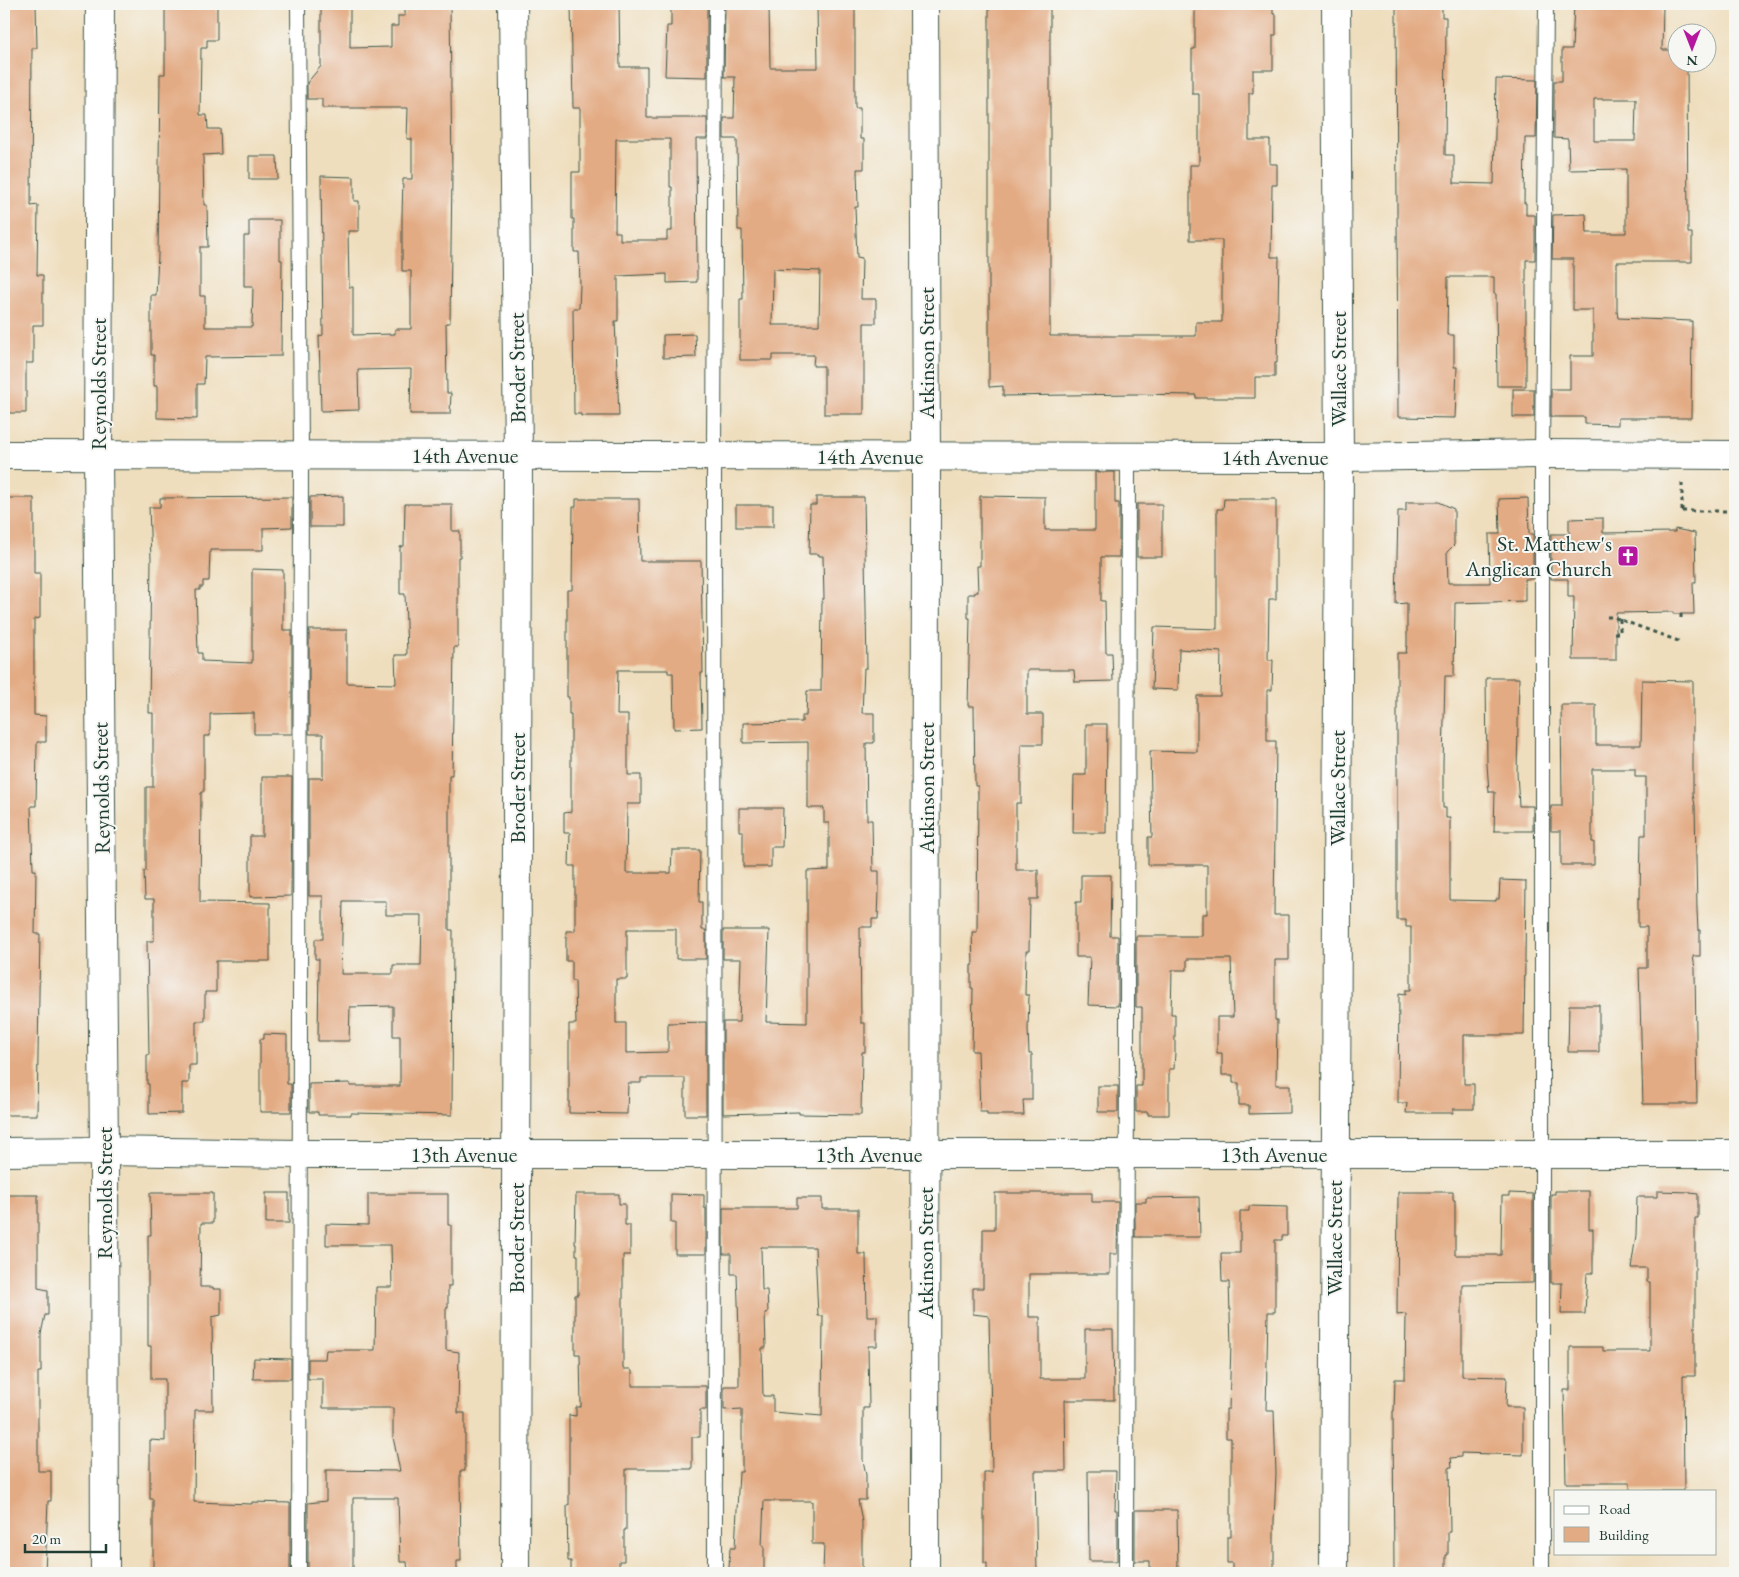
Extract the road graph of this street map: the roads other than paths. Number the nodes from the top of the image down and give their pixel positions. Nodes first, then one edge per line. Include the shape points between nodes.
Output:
1 (100, 4) edge
2 (298, 4) edge
3 (513, 4) edge
4 (716, 4) edge
5 (924, 4) edge
6 (1336, 4) edge
7 (1546, 4) edge
8 (1542, 454) junction
9 (4, 455) edge
10 (98, 455) junction
11 (301, 455) junction
12 (1735, 455) edge
13 (518, 456) junction
14 (714, 456) junction
15 (926, 456) junction
16 (1128, 456) junction
17 (1339, 457) junction
18 (104, 1151) junction
19 (4, 1152) edge
20 (300, 1154) junction
21 (516, 1154) junction
22 (715, 1154) junction
23 (925, 1154) junction
24 (1126, 1154) junction
25 (1334, 1154) junction
26 (1542, 1154) junction
27 (1735, 1154) edge
28 (105, 1573) edge
29 (299, 1573) edge
30 (514, 1573) edge
31 (715, 1573) edge
32 (925, 1573) edge
33 (1126, 1573) edge
34 (1334, 1573) edge
35 (1542, 1573) edge

1 - 10 street, Reynolds Street
2 - 11 lane
3 - 13 street, Broder Street
4 - 14 lane
5 - 15 street, Atkinson Street
6 - 17 street, Wallace Street
7 - 8 lane
8 - 12 street, 14th Avenue
8 - 17 street, 14th Avenue
8 - 26 lane
9 - 10 street, 14th Avenue
10 - 11 street, 14th Avenue
10 - 18 street, Reynolds Street
11 - 13 street, 14th Avenue
11 - 20 lane
13 - 14 street, 14th Avenue
13 - 21 street, Broder Street
14 - 15 street, 14th Avenue
14 - 22 lane
15 - 16 street, 14th Avenue
15 - 23 street, Atkinson Street
16 - 17 street, 14th Avenue
16 - 24 lane
17 - 25 street, Wallace Street
18 - 19 street, 13th Avenue
18 - 20 street, 13th Avenue
18 - 28 street, Reynolds Street
20 - 21 street, 13th Avenue
20 - 29 lane
21 - 22 street, 13th Avenue
21 - 30 street, Broder Street
22 - 23 street, 13th Avenue
22 - 31 lane
23 - 24 street, 13th Avenue
23 - 32 street, Atkinson Street
24 - 25 street, 13th Avenue
24 - 33 lane
25 - 26 street, 13th Avenue
25 - 34 street, Wallace Street
26 - 27 street, 13th Avenue
26 - 35 lane

